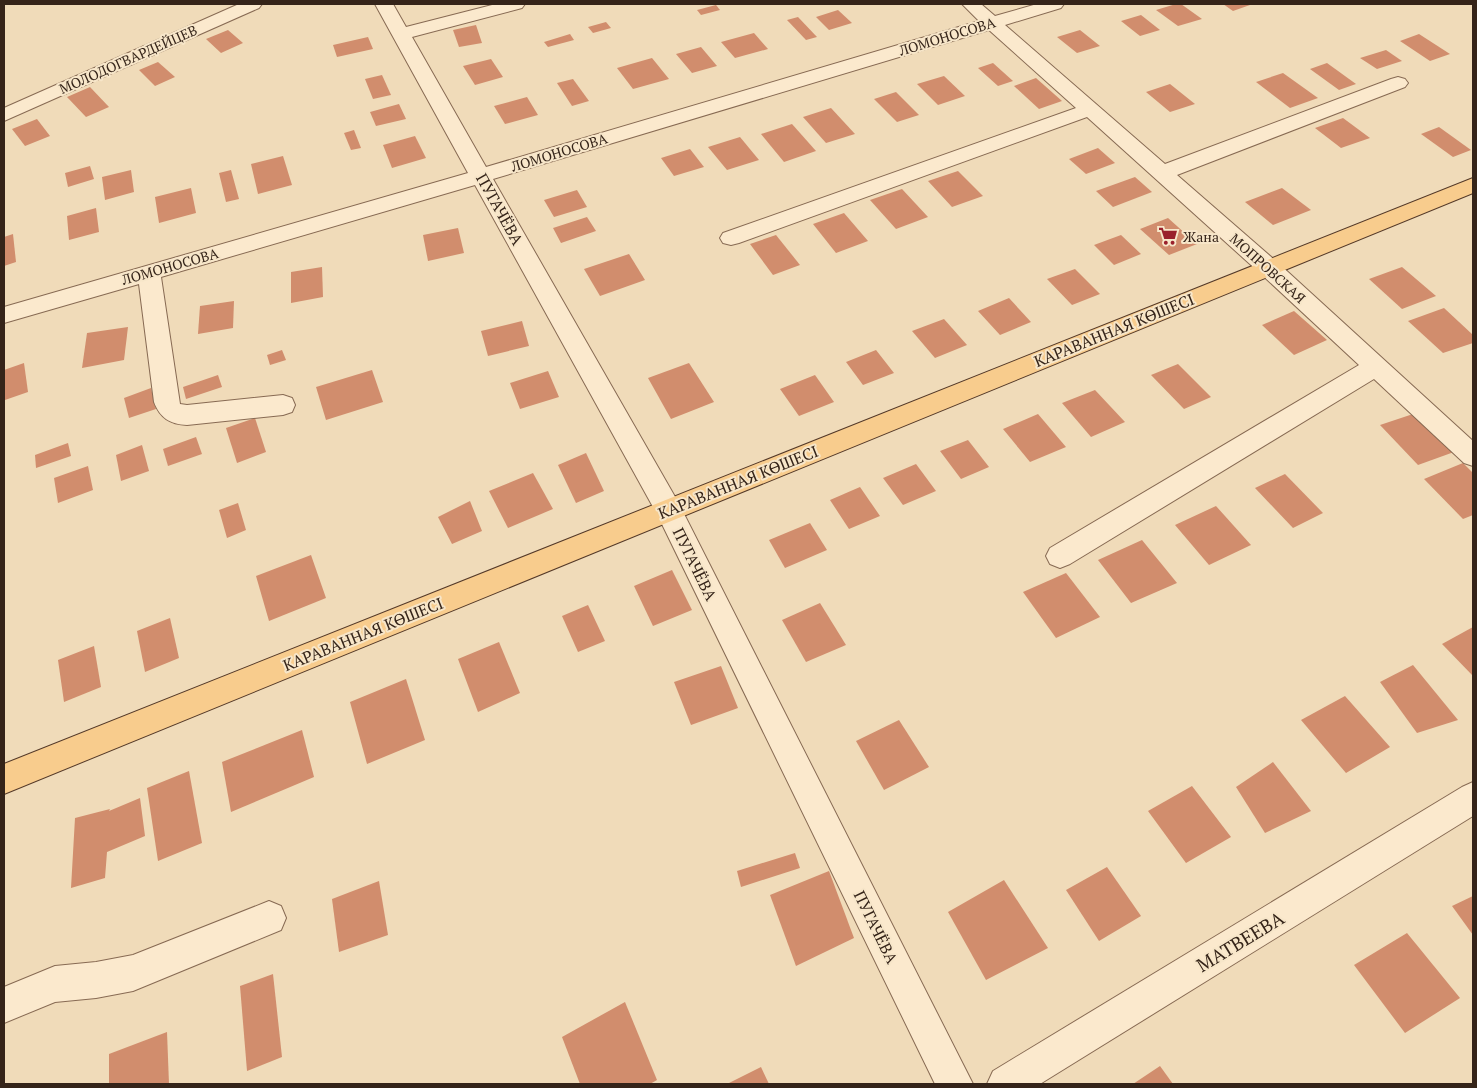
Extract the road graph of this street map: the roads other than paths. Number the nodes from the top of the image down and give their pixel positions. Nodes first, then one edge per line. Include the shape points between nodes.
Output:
1 (253, 4) edge
2 (384, 4) edge
3 (516, 4) edge
4 (971, 4) edge
5 (1055, 4) edge
6 (993, 22) junction
7 (401, 34) junction
8 (1398, 83) dead end
9 (1091, 109) junction
10 (4, 115) edge
11 (1162, 173) junction
12 (481, 176) junction
13 (1473, 185) edge
14 (731, 238) dead end
15 (1269, 268) junction
16 (149, 273) junction
17 (4, 315) edge
18 (1376, 366) junction
19 (283, 405) dead end
20 (1473, 456) edge
21 (668, 510) junction
22 (1060, 556) dead end
23 (4, 779) edge
24 (1473, 798) edge
25 (269, 918) dead end
26 (4, 1005) edge
27 (954, 1084) edge
28 (1006, 1084) edge

1 - 10 street, МОЛОДОГВАРДЕЙЦЕВ
2 - 7 street, ПУГАЧЁВА
3 - 7 street
4 - 6 street, МОПРОВСКАЯ
5 - 6 street, ЛОМОНОСОВА
6 - 9 street, МОПРОВСКАЯ
6 - 12 street, ЛОМОНОСОВА
7 - 12 street, ПУГАЧЁВА
8 - 11 street
9 - 11 street, МОПРОВСКАЯ
9 - 14 street
11 - 15 street, МОПРОВСКАЯ
12 - 16 street, ЛОМОНОСОВА
12 - 21 street, ПУГАЧЁВА
13 - 15 main road, КАРАВАННАЯ КӨШЕСІ
15 - 18 street, МОПРОВСКАЯ
15 - 21 main road, КАРАВАННАЯ КӨШЕСІ
16 - 17 street, ЛОМОНОСОВА
16 - 19 street via 169,411 176,415 194,415
18 - 20 street, МОПРОВСКАЯ
18 - 22 street
21 - 23 main road, КАРАВАННАЯ КӨШЕСІ
21 - 27 street, ПУГАЧЁВА
24 - 28 street, МАТВЕЕВА
25 - 26 street via 133,973 55,984

